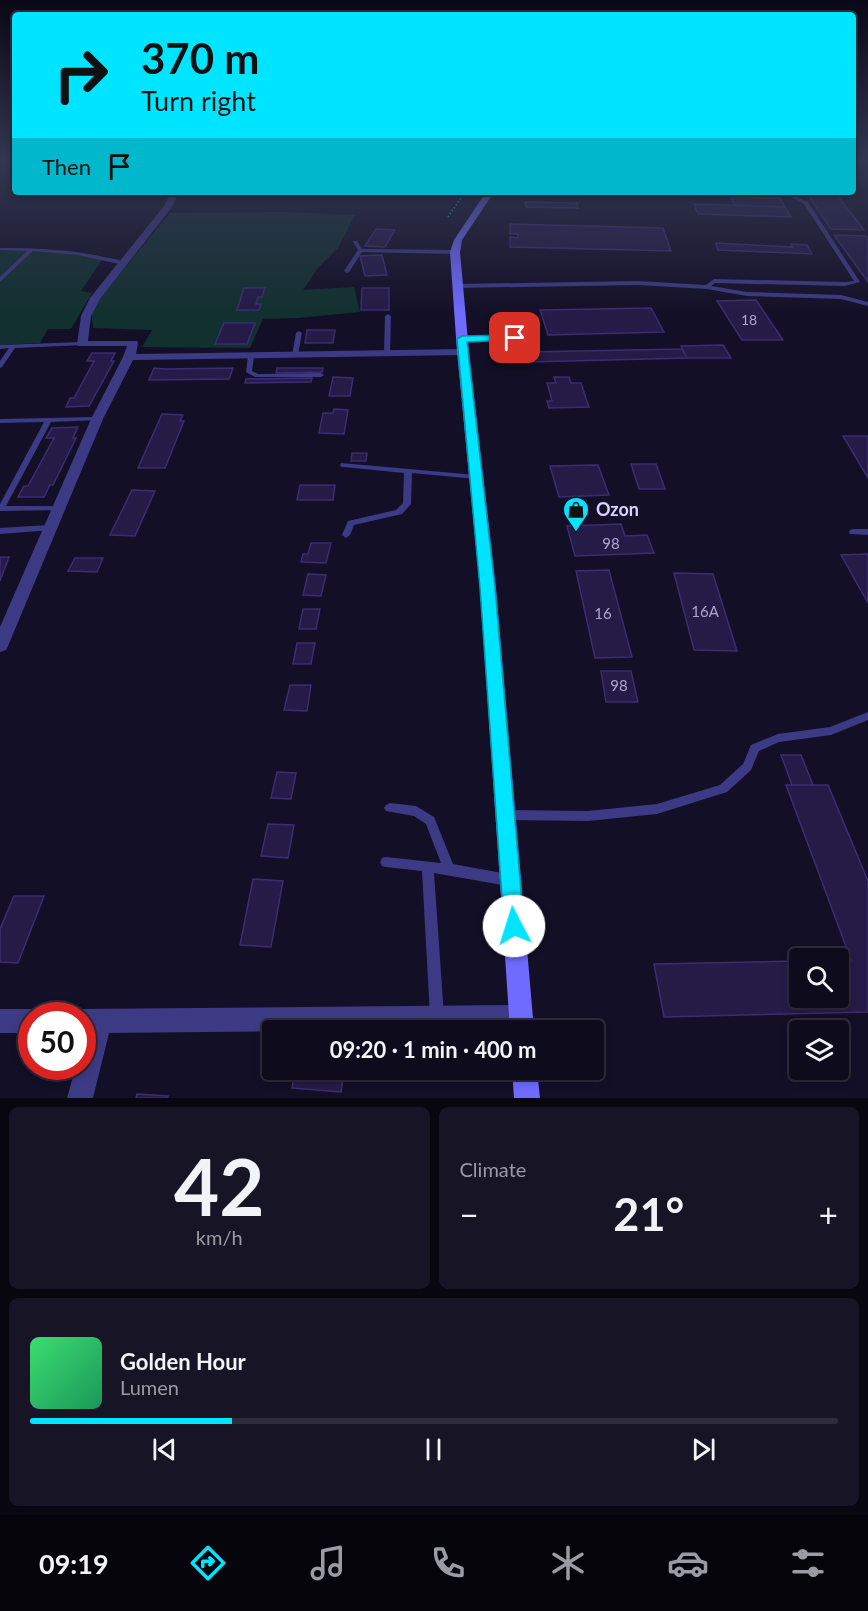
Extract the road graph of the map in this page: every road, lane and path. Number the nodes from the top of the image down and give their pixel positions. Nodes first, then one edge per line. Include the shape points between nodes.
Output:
1 (164, 212) edge
2 (451, 212) edge
3 (477, 212) edge
4 (812, 212) edge
5 (448, 217) dead end
6 (355, 242) dead end
7 (0, 249) edge
8 (32, 249) junction
9 (360, 250) junction
10 (455, 252) junction
11 (124, 263) junction
12 (348, 271) dead end
13 (0, 280) edge
14 (458, 286) junction
15 (707, 287) junction
16 (868, 304) edge
17 (388, 316) dead end
18 (299, 333) dead end
19 (515, 338) dead end
20 (82, 344) junction
21 (462, 345) junction
22 (0, 347) edge
23 (13, 347) junction
24 (387, 353) junction
25 (295, 355) junction
26 (251, 356) junction
27 (129, 357) junction
28 (0, 366) edge
29 (321, 375) dead end
30 (97, 419) junction
31 (49, 420) junction
32 (0, 421) edge
33 (344, 465) dead end
34 (408, 471) junction
35 (476, 477) junction
36 (58, 508) junction
37 (49, 528) junction
38 (0, 531) edge
39 (853, 532) dead end
40 (868, 532) edge
41 (346, 535) dead end
42 (0, 646) edge
43 (868, 716) edge
44 (390, 808) dead end
45 (505, 815) junction
46 (386, 862) dead end
47 (428, 867) junction
48 (449, 869) junction
49 (510, 880) junction
50 (437, 1018) junction
51 (465, 1020) edge
52 (521, 1020) edge
53 (18, 1021) edge
54 (96, 1021) edge
55 (0, 1022) edge
56 (83, 1080) edge
57 (526, 1080) edge
58 (80, 1098) edge
59 (527, 1098) edge

1 - 11 street
2 - 5 path
3 - 10 main road via 458,240
4 - 15 lane via 857,282 714,281
6 - 9 lane
7 - 8 lane
8 - 11 lane
8 - 13 lane
9 - 10 lane
9 - 12 lane
10 - 14 main road
11 - 20 street via 94,298 86,316
14 - 15 lane via 638,283
14 - 21 main road
15 - 16 lane via 747,294 841,297
17 - 24 lane
18 - 25 lane
19 - 21 lane
20 - 23 lane
20 - 27 street via 133,343
21 - 24 street
21 - 35 main road
22 - 23 lane
23 - 28 lane
24 - 25 street
25 - 26 street
26 - 27 street
26 - 29 lane via 249,372 257,376
27 - 30 street
30 - 31 lane
30 - 36 street
31 - 32 lane
31 - 36 lane via 1,509
33 - 34 lane
34 - 35 lane
34 - 41 lane via 406,504 399,512 351,523
35 - 45 main road
36 - 37 street
37 - 38 lane
37 - 42 street
39 - 40 lane
43 - 45 lane via 831,731 778,738 755,748 747,767 723,789 657,809 588,816
44 - 48 lane via 416,811 430,821
45 - 49 main road
46 - 47 lane
47 - 48 lane
47 - 50 lane
48 - 49 lane
49 - 52 main road
50 - 51 street
50 - 54 street
53 - 55 street
56 - 58 street
57 - 59 main road

